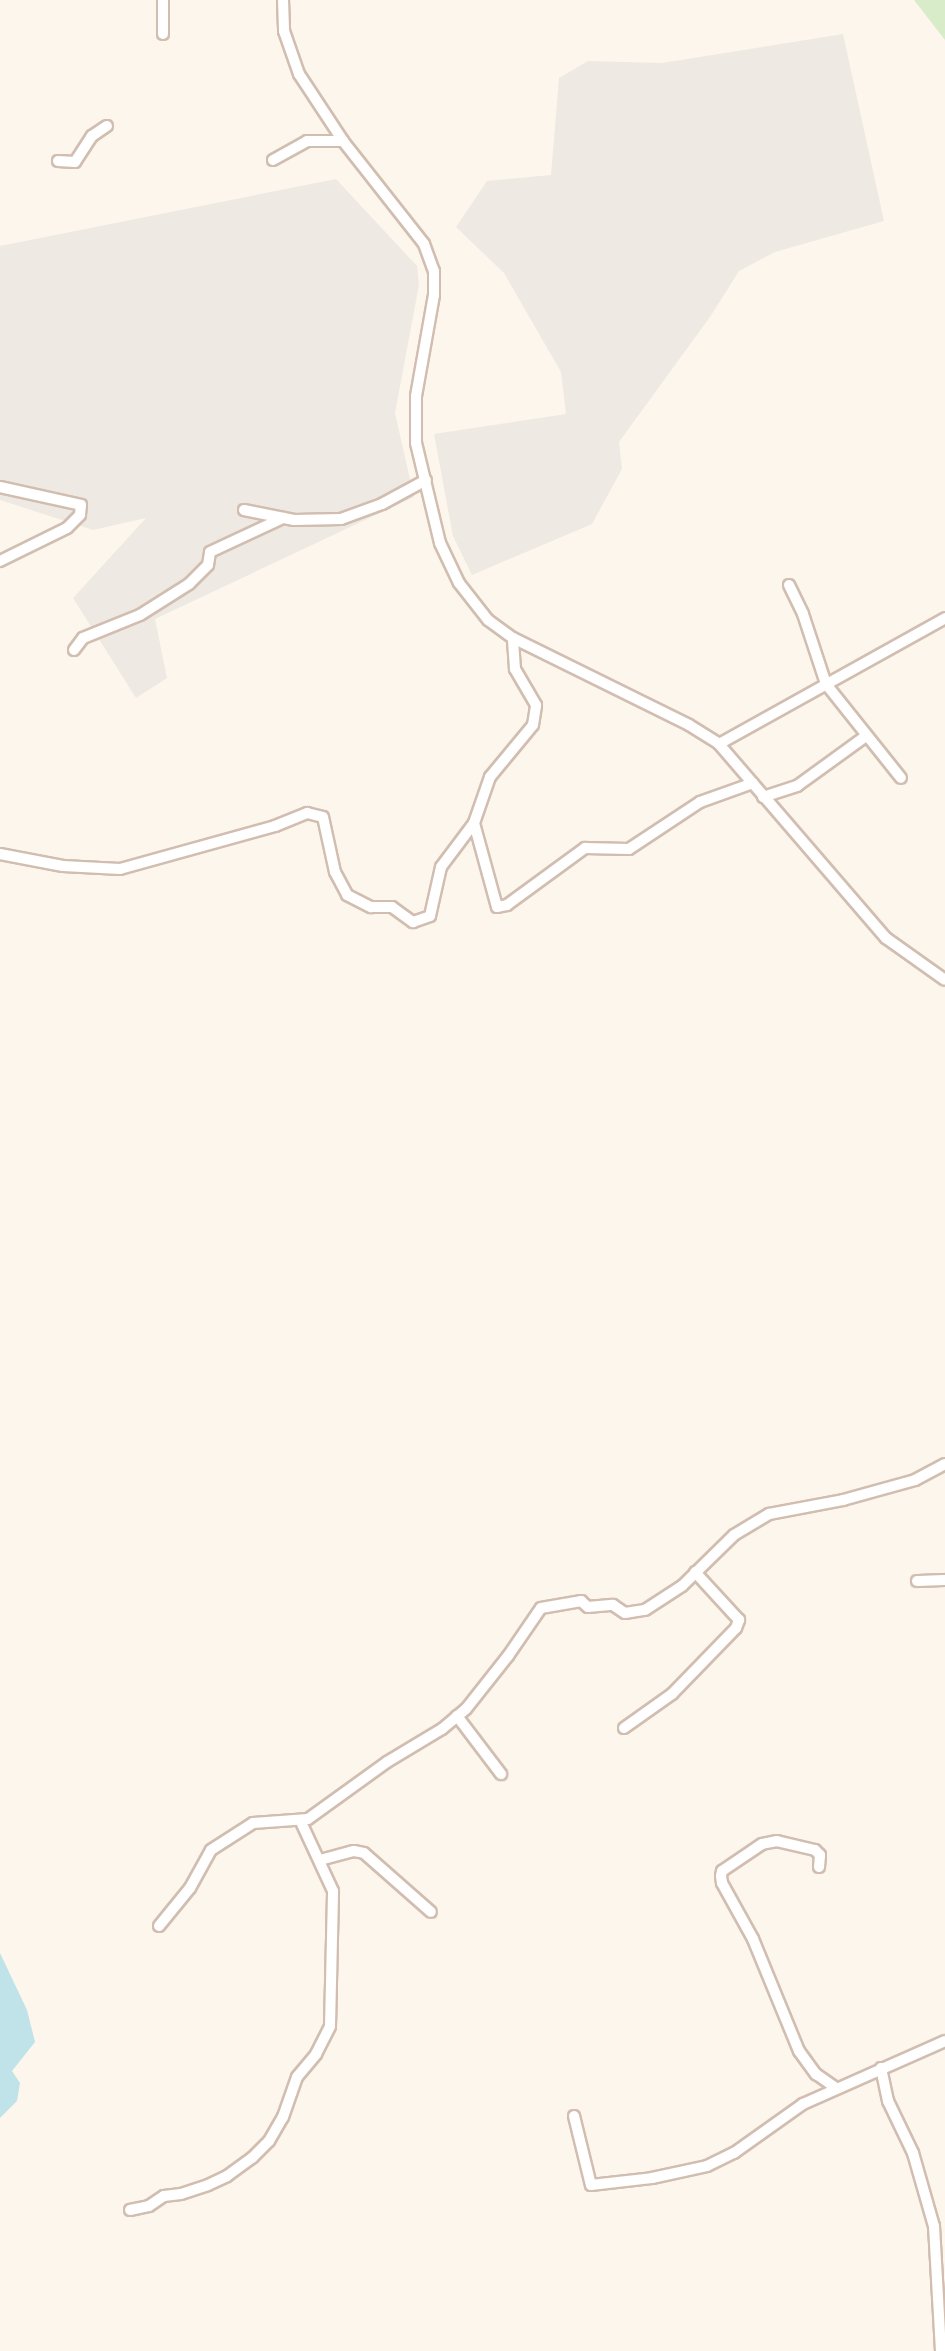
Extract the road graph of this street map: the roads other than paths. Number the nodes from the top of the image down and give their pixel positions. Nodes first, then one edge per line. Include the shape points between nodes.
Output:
1 (163, 0) edge
2 (283, 0) edge
3 (163, 34) dead end
4 (107, 126) dead end
5 (343, 141) junction
6 (273, 160) dead end
7 (58, 161) dead end
8 (426, 480) junction
9 (0, 487) edge
10 (244, 510) dead end
11 (283, 518) junction
12 (0, 561) edge
13 (789, 585) dead end
14 (945, 618) edge
15 (513, 638) junction
16 (74, 650) dead end
17 (826, 684) junction
18 (866, 736) junction
19 (719, 744) junction
20 (901, 778) dead end
21 (753, 783) junction
22 (763, 797) junction
23 (474, 823) junction
24 (0, 855) edge
25 (945, 980) edge
26 (945, 1464) edge
27 (696, 1572) junction
28 (945, 1580) edge
29 (917, 1581) dead end
30 (457, 1716) junction
31 (624, 1728) dead end
32 (501, 1774) dead end
33 (300, 1820) junction
34 (320, 1860) junction
35 (819, 1867) dead end
36 (431, 1912) dead end
37 (159, 1926) dead end
38 (945, 2041) edge
39 (881, 2068) junction
40 (836, 2088) junction
41 (574, 2116) dead end
42 (130, 2210) dead end
43 (941, 2351) edge

1 - 3 street
2 - 5 street via 284,31 299,74
4 - 7 street via 92,136 75,162
5 - 6 street via 307,141
5 - 8 street via 424,244 434,271 434,295 415,406 416,443
8 - 11 street via 382,504 340,519
8 - 15 street via 440,543 459,583 488,620
9 - 12 street via 81,505 80,515 67,528
10 - 11 street
11 - 16 street via 210,552 208,565 189,584 140,615 83,638
13 - 17 street
14 - 17 street
15 - 19 street via 689,725
15 - 23 street via 515,669 536,705 533,725 490,777
17 - 18 street
17 - 19 street
18 - 20 street
18 - 22 street via 797,786
19 - 21 street
21 - 22 street
21 - 23 street via 700,802 629,849 585,848 507,905 497,907
22 - 25 street via 886,939
23 - 24 street via 441,867 430,916 413,922 392,907 371,907 347,895 335,872 323,817 307,813 275,826 120,869 63,866
26 - 27 street via 915,1480 843,1500 769,1514 734,1535
27 - 30 street via 645,1610 625,1613 613,1605 588,1607 581,1601 541,1608 508,1656
27 - 31 street via 739,1620 736,1628 672,1694
28 - 29 street
30 - 32 street
30 - 33 street via 308,1819
33 - 34 street
33 - 37 street via 253,1823 211,1850 190,1888
34 - 36 street via 354,1851 364,1853
34 - 42 street via 333,1891 330,2026 316,2054 297,2078 283,2117 269,2141 227,2176
35 - 40 street via 820,1855 815,1850 777,1841 762,1844 722,1871 721,1876 753,1939 800,2051 816,2074
38 - 39 street
39 - 40 street
39 - 43 street via 888,2101 913,2153 934,2226
40 - 41 street via 803,2104 734,2153 707,2166 598,2186 587,2179

